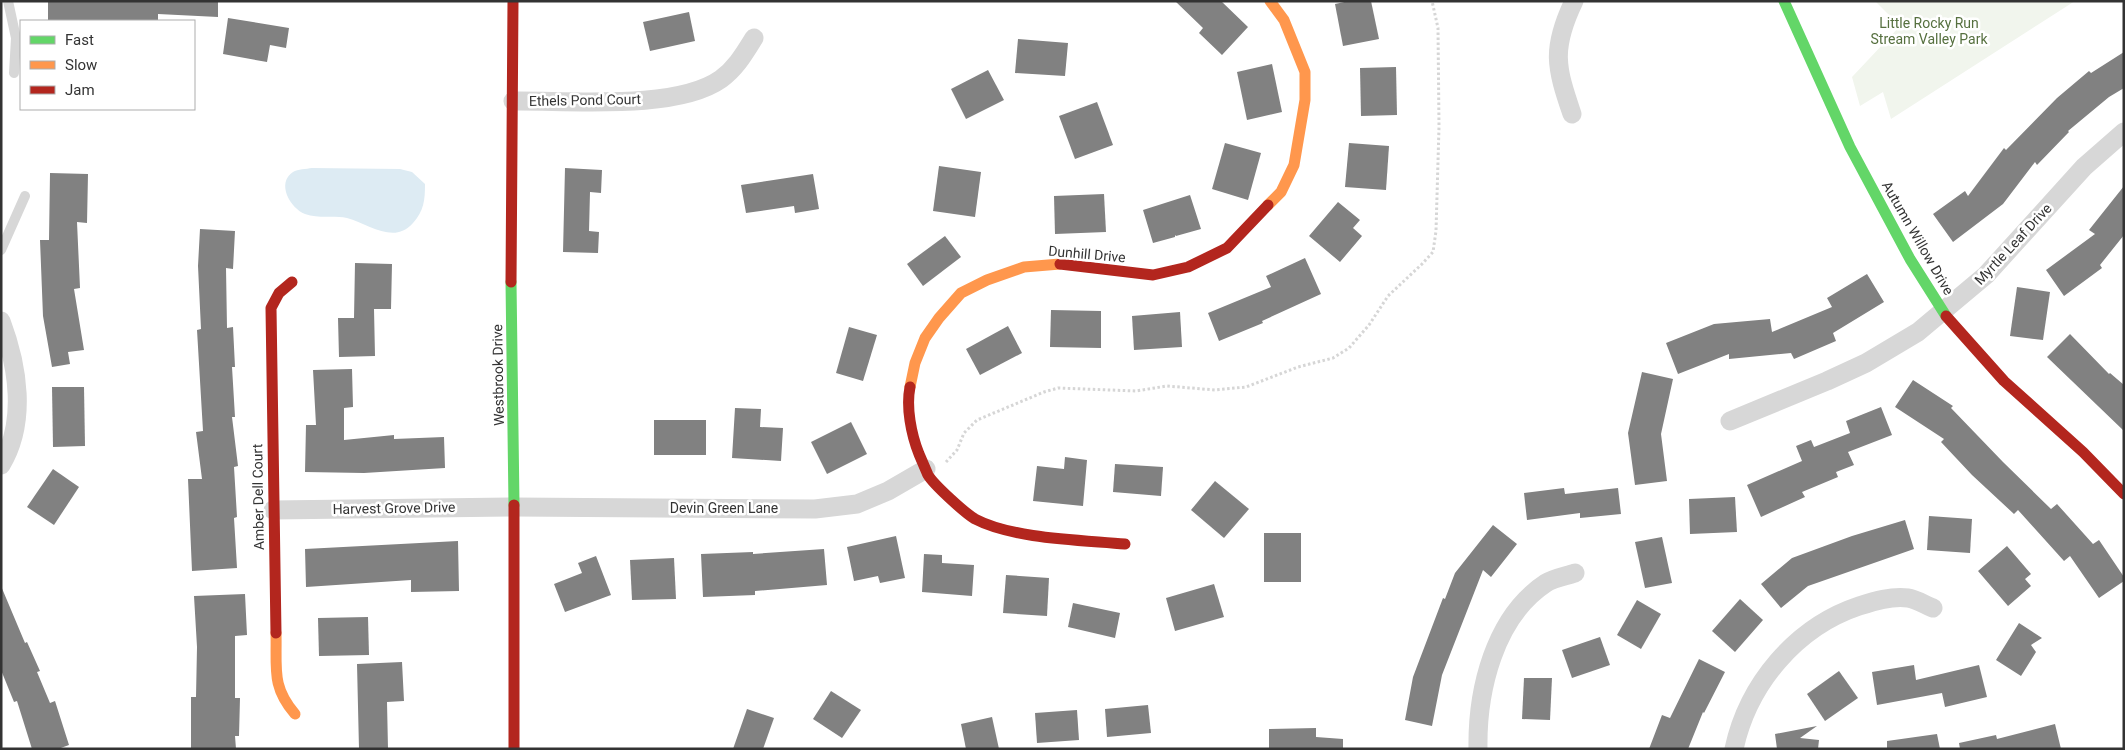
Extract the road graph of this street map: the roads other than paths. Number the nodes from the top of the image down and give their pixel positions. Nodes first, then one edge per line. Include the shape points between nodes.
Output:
1 (8, 1) edge
2 (513, 1) edge
3 (1270, 1) edge
4 (1574, 1) edge
5 (1784, 1) edge
6 (754, 38) dead end
7 (14, 73) dead end
8 (513, 101) junction
9 (1572, 114) dead end
10 (2124, 132) edge
11 (25, 196) dead end
12 (1, 250) edge
13 (292, 282) dead end
14 (1943, 312) junction
15 (1, 322) edge
16 (1730, 421) dead end
17 (1, 465) edge
18 (927, 472) junction
19 (2124, 494) edge
20 (514, 507) junction
21 (273, 510) junction
22 (1125, 544) dead end
23 (1576, 574) dead end
24 (1933, 608) dead end
25 (294, 714) dead end
26 (514, 749) edge
27 (1478, 749) edge
28 (1734, 749) edge

1 - 7 lane via 16,38
2 - 8 street, Westbrook Drive
3 - 18 street, Dunhill Drive via 1284,20 1305,72 1305,100 1294,165 1281,192 1227,248 1188,267 1154,274 1047,264 1024,267 961,293 925,338 908,397 914,441
4 - 9 street via 1562,32 1557,63
5 - 14 street, Autumn Willow Drive via 1850,148 1910,259
6 - 8 street, Ethels Pond Court via 735,68 719,81 692,92 627,102
8 - 20 street, Westbrook Drive
10 - 14 street, Myrtle Leaf Drive via 2084,167 1986,275
11 - 12 lane
13 - 21 street, Amber Dell Court via 279,293 270,308
14 - 16 street, Myrtle Leaf Drive via 1918,332 1866,363
14 - 19 street, Autumn Willow Drive via 2004,380
15 - 17 street via 15,365 16,421 11,447
18 - 20 street, Devin Green Lane via 857,504 815,509
18 - 22 street, Dunhill Drive via 949,497 975,518 1001,528 1038,536
20 - 21 street, Harvest Grove Drive
20 - 26 street, Westbrook Drive
21 - 25 street, Amber Dell Court via 277,684 283,700
23 - 27 street via 1548,581 1532,594 1505,629 1486,679
24 - 28 street via 1910,598 1874,601 1850,609 1807,634 1789,649 1762,681 1743,717

